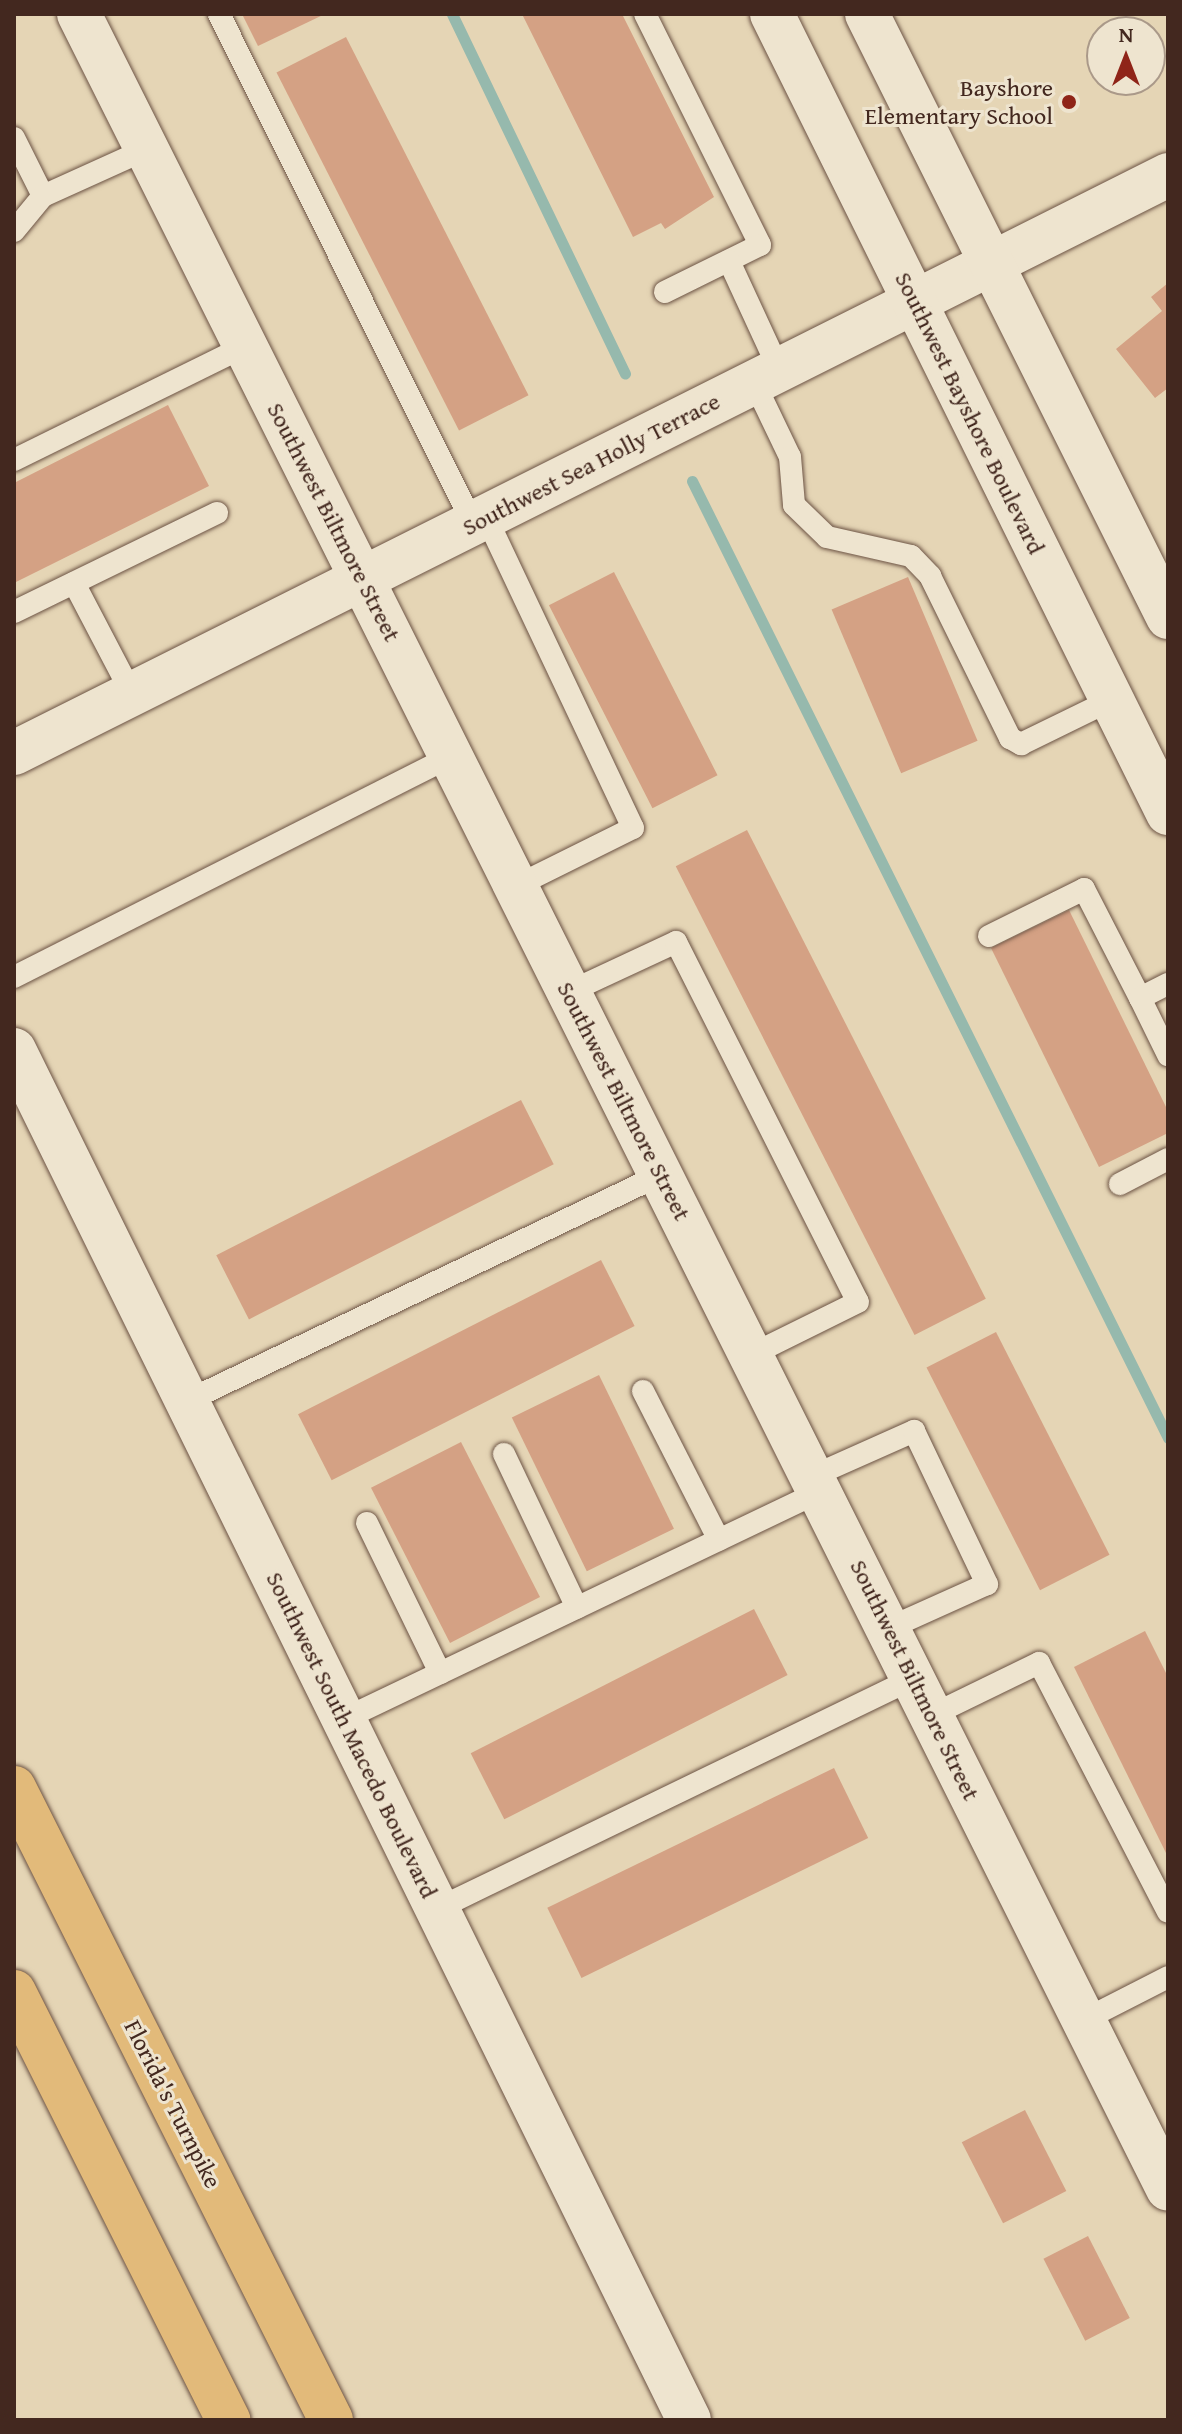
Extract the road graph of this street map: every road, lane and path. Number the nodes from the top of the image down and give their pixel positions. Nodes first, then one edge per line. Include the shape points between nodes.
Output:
1 (79, 14) edge
2 (219, 14) edge
3 (645, 14) edge
4 (772, 14) edge
5 (867, 14) edge
6 (14, 138) edge
7 (147, 149) junction
8 (1168, 175) edge
9 (43, 196) junction
10 (14, 231) edge
11 (729, 261) junction
12 (992, 262) junction
13 (665, 292) dead end
14 (915, 301) junction
15 (246, 346) junction
16 (767, 376) junction
17 (14, 460) edge
18 (217, 513) dead end
19 (479, 520) junction
20 (363, 579) junction
21 (74, 583) junction
22 (14, 612) edge
23 (1168, 617) edge
24 (132, 694) junction
25 (1111, 700) junction
26 (14, 753) edge
27 (451, 756) junction
28 (1168, 813) edge
29 (516, 886) junction
30 (989, 936) dead end
31 (14, 977) edge
32 (1168, 984) edge
33 (569, 992) junction
34 (1140, 998) junction
35 (14, 1050) edge
36 (1168, 1055) edge
37 (1168, 1159) edge
38 (662, 1174) junction
39 (1120, 1184) dead end
40 (753, 1354) junction
41 (643, 1391) dead end
42 (187, 1401) junction
43 (504, 1454) dead end
44 (817, 1483) junction
45 (367, 1523) dead end
46 (719, 1540) junction
47 (577, 1608) junction
48 (889, 1628) junction
49 (440, 1673) junction
50 (923, 1696) junction
51 (344, 1719) junction
52 (14, 1788) edge
53 (437, 1909) junction
54 (1168, 1912) edge
55 (1168, 1977) edge
56 (14, 1992) edge
57 (1084, 2020) junction
58 (1168, 2189) edge
59 (228, 2420) edge
60 (331, 2420) edge
61 (689, 2420) edge

1 - 7 street, Southwest Biltmore Street
2 - 19 lane
3 - 11 lane via 760,245
4 - 14 street, Southwest Bayshore Boulevard
5 - 12 street
6 - 9 lane
7 - 9 lane
7 - 15 street, Southwest Biltmore Street
8 - 12 street, Southwest Sea Holly Terrace
9 - 10 lane
11 - 13 lane
11 - 16 lane
12 - 14 street, Southwest Sea Holly Terrace
12 - 23 street
14 - 16 street, Southwest Sea Holly Terrace
14 - 25 street, Southwest Bayshore Boulevard
15 - 17 lane
15 - 20 street, Southwest Biltmore Street
16 - 19 street, Southwest Sea Holly Terrace
16 - 25 lane via 790,457 794,505 827,537 911,556 930,576 1010,738 1021,744
18 - 21 lane
19 - 20 street, Southwest Sea Holly Terrace
19 - 29 lane via 633,828
20 - 24 street, Southwest Sea Holly Terrace
20 - 27 street, Southwest Biltmore Street
21 - 22 lane
21 - 24 lane
24 - 26 street, Southwest Sea Holly Terrace
25 - 28 street, Southwest Bayshore Boulevard
27 - 29 street, Southwest Biltmore Street
27 - 31 lane
29 - 33 street, Southwest Biltmore Street
30 - 34 lane via 1084,889
32 - 34 lane
33 - 38 street, Southwest Biltmore Street
33 - 40 lane via 676,942 858,1302
34 - 36 lane
35 - 42 street, Southwest South Macedo Boulevard
37 - 39 lane
38 - 40 street, Southwest Biltmore Street
38 - 42 lane
40 - 44 street, Southwest Biltmore Street
41 - 46 lane
42 - 51 street, Southwest South Macedo Boulevard
43 - 47 lane
44 - 46 lane
44 - 48 street, Southwest Biltmore Street
44 - 48 lane via 914,1431 987,1584
45 - 49 lane
46 - 47 lane
47 - 49 lane
48 - 50 street, Southwest Biltmore Street
49 - 51 lane
50 - 53 lane
50 - 54 lane via 1039,1663
50 - 57 street, Southwest Biltmore Street
51 - 53 street, Southwest South Macedo Boulevard
52 - 60 highway, Florida's Turnpike
53 - 61 street, Southwest South Macedo Boulevard
55 - 57 lane
56 - 59 highway
57 - 58 street, Southwest Biltmore Street

